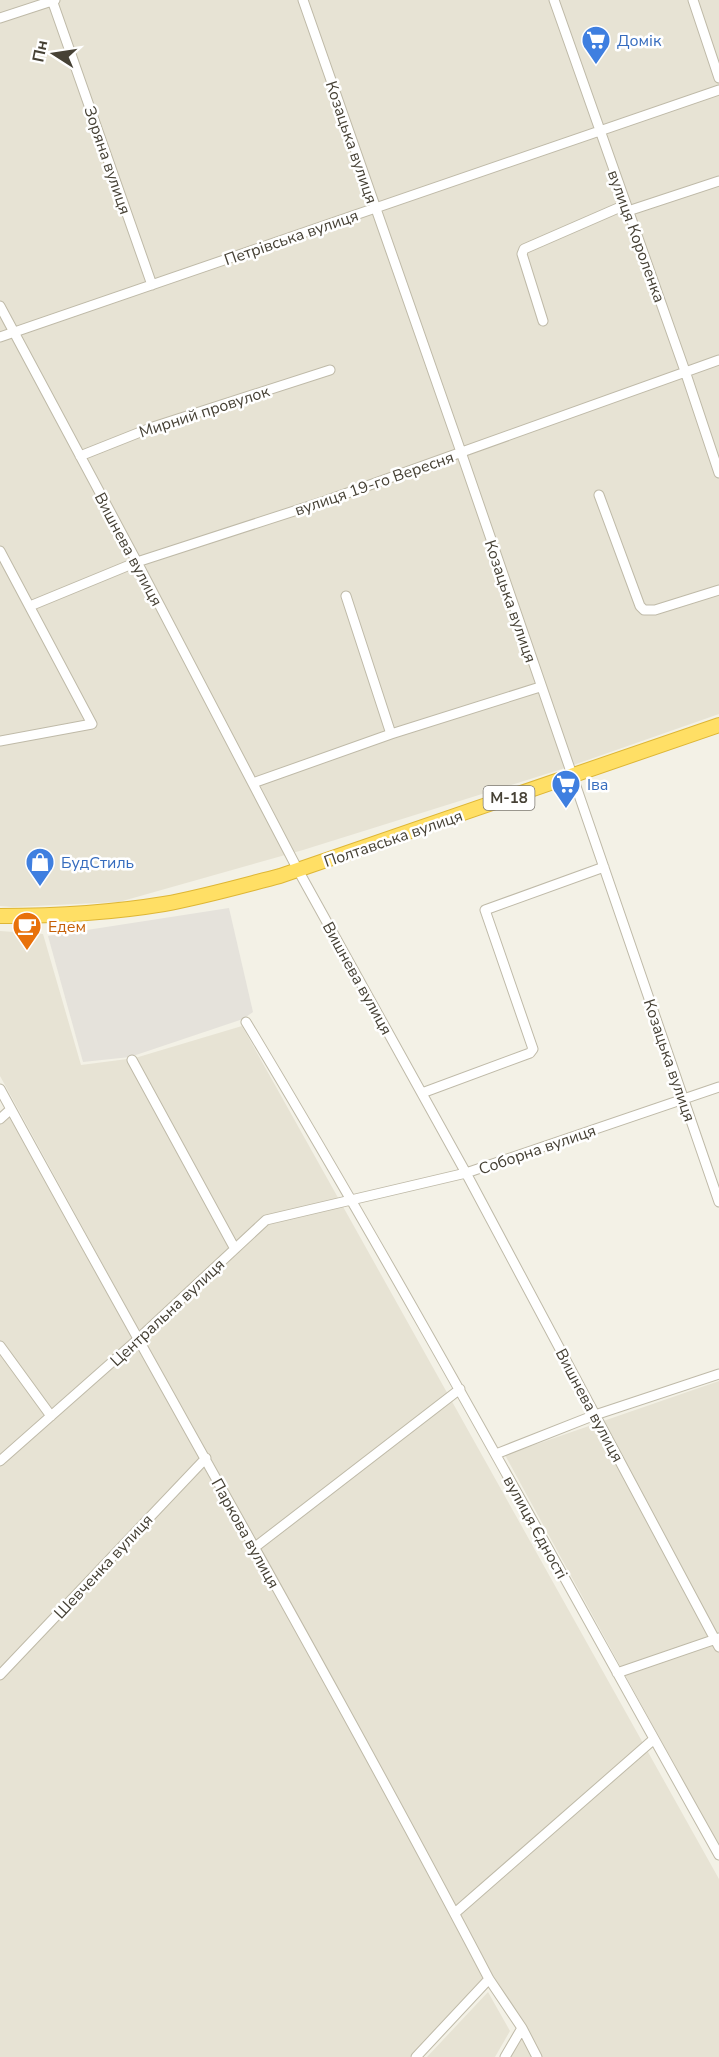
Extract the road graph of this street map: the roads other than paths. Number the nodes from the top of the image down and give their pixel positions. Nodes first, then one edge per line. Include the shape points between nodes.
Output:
1 (53, 0) edge
2 (303, 0) edge
3 (554, 0) edge
4 (693, 0) edge
5 (0, 18) edge
6 (719, 78) edge
7 (719, 90) edge
8 (599, 130) junction
9 (719, 181) edge
10 (375, 207) junction
11 (627, 208) junction
12 (152, 285) junction
13 (0, 306) edge
14 (543, 321) dead end
15 (12, 331) junction
16 (0, 337) edge
17 (719, 360) edge
18 (330, 370) dead end
19 (685, 371) junction
20 (461, 452) junction
21 (80, 456) junction
22 (719, 473) edge
23 (599, 495) dead end
24 (0, 551) edge
25 (137, 562) junction
26 (719, 590) edge
27 (346, 596) dead end
28 (30, 606) junction
29 (540, 687) junction
30 (719, 725) edge
31 (391, 734) junction
32 (0, 741) edge
33 (572, 776) junction
34 (253, 783) junction
35 (604, 867) junction
36 (298, 870) junction
37 (0, 916) edge
38 (246, 1022) dead end
39 (132, 1060) dead end
40 (719, 1087) edge
41 (0, 1089) edge
42 (422, 1093) junction
43 (683, 1099) junction
44 (11, 1109) junction
45 (0, 1119) edge
46 (466, 1173) junction
47 (352, 1199) junction
48 (719, 1202) edge
49 (235, 1249) junction
50 (137, 1340) junction
51 (0, 1346) edge
52 (719, 1374) edge
53 (460, 1389) junction
54 (595, 1415) junction
55 (51, 1416) junction
56 (496, 1454) junction
57 (206, 1458) junction
58 (0, 1461) edge
59 (254, 1548) junction
60 (718, 1641) edge
61 (617, 1673) junction
62 (0, 1675) edge
63 (654, 1739) junction
64 (719, 1855) edge
65 (455, 1913) junction
66 (489, 1978) junction
67 (522, 2028) junction
68 (416, 2057) edge
69 (505, 2057) edge
70 (537, 2057) edge

1 - 5 street
1 - 12 street, Зоряна вулиця
2 - 10 street, Козацька вулиця
3 - 8 street, вулиця Короленка
4 - 6 street
7 - 8 street, Петрівська вулиця
8 - 10 street, Петрівська вулиця
8 - 11 street, вулиця Короленка
9 - 11 street
10 - 12 street, Петрівська вулиця
10 - 20 street, Козацька вулиця
11 - 14 street via 524,249 522,254
11 - 19 street, вулиця Короленка
12 - 15 street, Петрівська вулиця
13 - 15 street, Вишнева вулиця
15 - 16 street, Петрівська вулиця
15 - 21 street, Вишнева вулиця
17 - 19 street, вулиця 19-го Вересня
18 - 21 street, Мирний провулок via 153,427
19 - 20 street, вулиця 19-го Вересня
19 - 22 street, вулиця Короленка
20 - 25 street, вулиця 19-го Вересня
20 - 29 street, Козацька вулиця
21 - 25 street, Вишнева вулиця
23 - 26 street via 640,606 655,610
24 - 28 street
25 - 28 street, вулиця 19-го Вересня
25 - 34 street, Вишнева вулиця
27 - 31 street
28 - 32 street via 92,724
29 - 31 street
29 - 33 street, Козацька вулиця
30 - 33 highway, Полтавська вулиця / М-18
31 - 34 street
33 - 35 street, Козацька вулиця
33 - 36 highway, Полтавська вулиця / М-18
34 - 36 street, Вишнева вулиця
35 - 42 street via 485,910 533,1049
35 - 43 street, Козацька вулиця
36 - 37 highway, Полтавська вулиця / М-18 via 165,903 70,914
36 - 42 street, Вишнева вулиця
38 - 47 street, вулиця Єдності
39 - 49 street
40 - 43 street, Соборна вулиця
41 - 44 street, Паркова вулиця
42 - 46 street, Вишнева вулиця
43 - 46 street, Соборна вулиця
43 - 48 street, Козацька вулиця
44 - 45 street
44 - 50 street, Паркова вулиця
46 - 47 street, Соборна вулиця
46 - 54 street, Вишнева вулиця
47 - 49 street, Центральна вулиця via 266,1221
47 - 53 street, вулиця Єдності
49 - 50 street, Центральна вулиця
50 - 55 street, Центральна вулиця
50 - 57 street, Паркова вулиця
51 - 55 street
52 - 54 street
53 - 56 street, вулиця Єдності
53 - 59 street
54 - 56 street
54 - 60 street, Вишнева вулиця
55 - 58 street, Центральна вулиця
56 - 61 street, вулиця Єдності
57 - 59 street, Паркова вулиця
57 - 62 street, Шевченка вулиця
59 - 65 street, Паркова вулиця
60 - 61 street
61 - 63 street, вулиця Єдності
63 - 64 street, вулиця Єдності
63 - 65 street
65 - 66 street, Паркова вулиця
66 - 67 street, Паркова вулиця
66 - 68 street
67 - 69 street
67 - 70 street, Паркова вулиця

